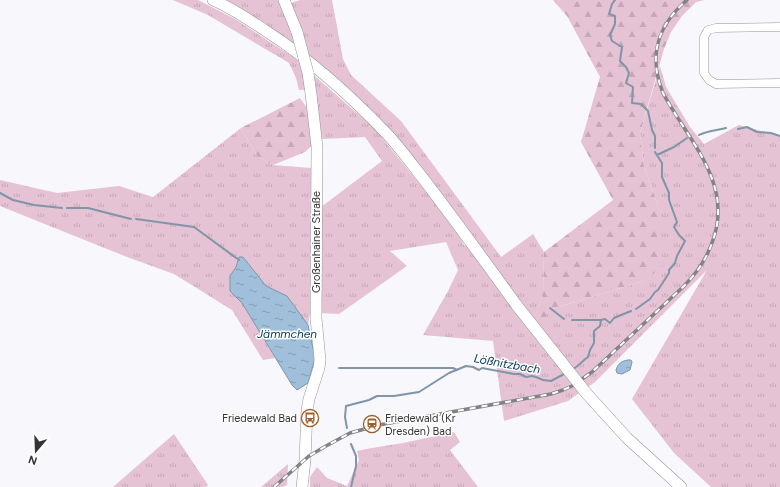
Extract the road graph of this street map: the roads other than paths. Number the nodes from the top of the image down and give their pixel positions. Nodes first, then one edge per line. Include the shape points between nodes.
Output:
1 (213, 0) edge
2 (284, 0) edge
3 (780, 27) edge
4 (780, 83) edge
5 (302, 487) edge
6 (681, 487) edge

1 - 6 main road, bridge via 278,38 310,62 349,95 389,136 587,394 627,438
2 - 5 main road, Großenhainer Straße, bridge via 297,32 308,73 317,147 316,318 320,360 308,399
3 - 4 street via 708,30 704,37 704,72 709,80 716,84

